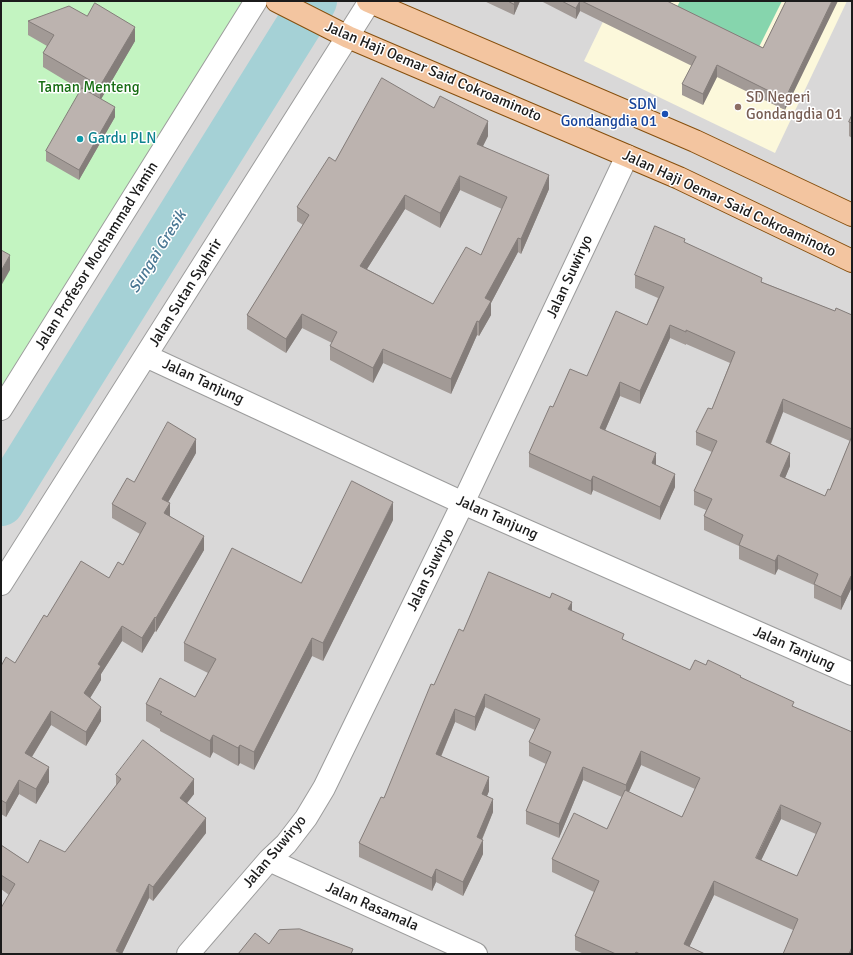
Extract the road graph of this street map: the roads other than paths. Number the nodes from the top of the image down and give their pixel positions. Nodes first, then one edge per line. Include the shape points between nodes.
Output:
1 (256, 1) edge
2 (277, 1) edge
3 (370, 1) edge
4 (344, 35) junction
5 (627, 156) junction
6 (852, 216) edge
7 (852, 261) edge
8 (146, 356) junction
9 (1, 409) edge
10 (463, 503) junction
11 (1, 584) edge
12 (852, 674) edge
13 (269, 860) junction
14 (188, 954) edge
15 (476, 954) edge

1 - 9 street, Jalan Profesor Mochammad Yamin
2 - 4 main road, Jalan Haji Oemar Said Cokroaminoto
3 - 4 street, Jalan Sutan Syahrir
3 - 6 main road via 695,141
4 - 5 main road, Jalan Haji Oemar Said Cokroaminoto
4 - 8 street, Jalan Sutan Syahrir
5 - 7 main road, Jalan Haji Oemar Said Cokroaminoto via 679,178
5 - 10 street, Jalan Suwiryo
8 - 10 street, Jalan Tanjung
8 - 11 street, Jalan Sutan Syahrir
10 - 12 street, Jalan Tanjung
10 - 13 street, Jalan Suwiryo via 324,788 286,844
13 - 14 street, Jalan Suwiryo
13 - 15 street, Jalan Rasamala

